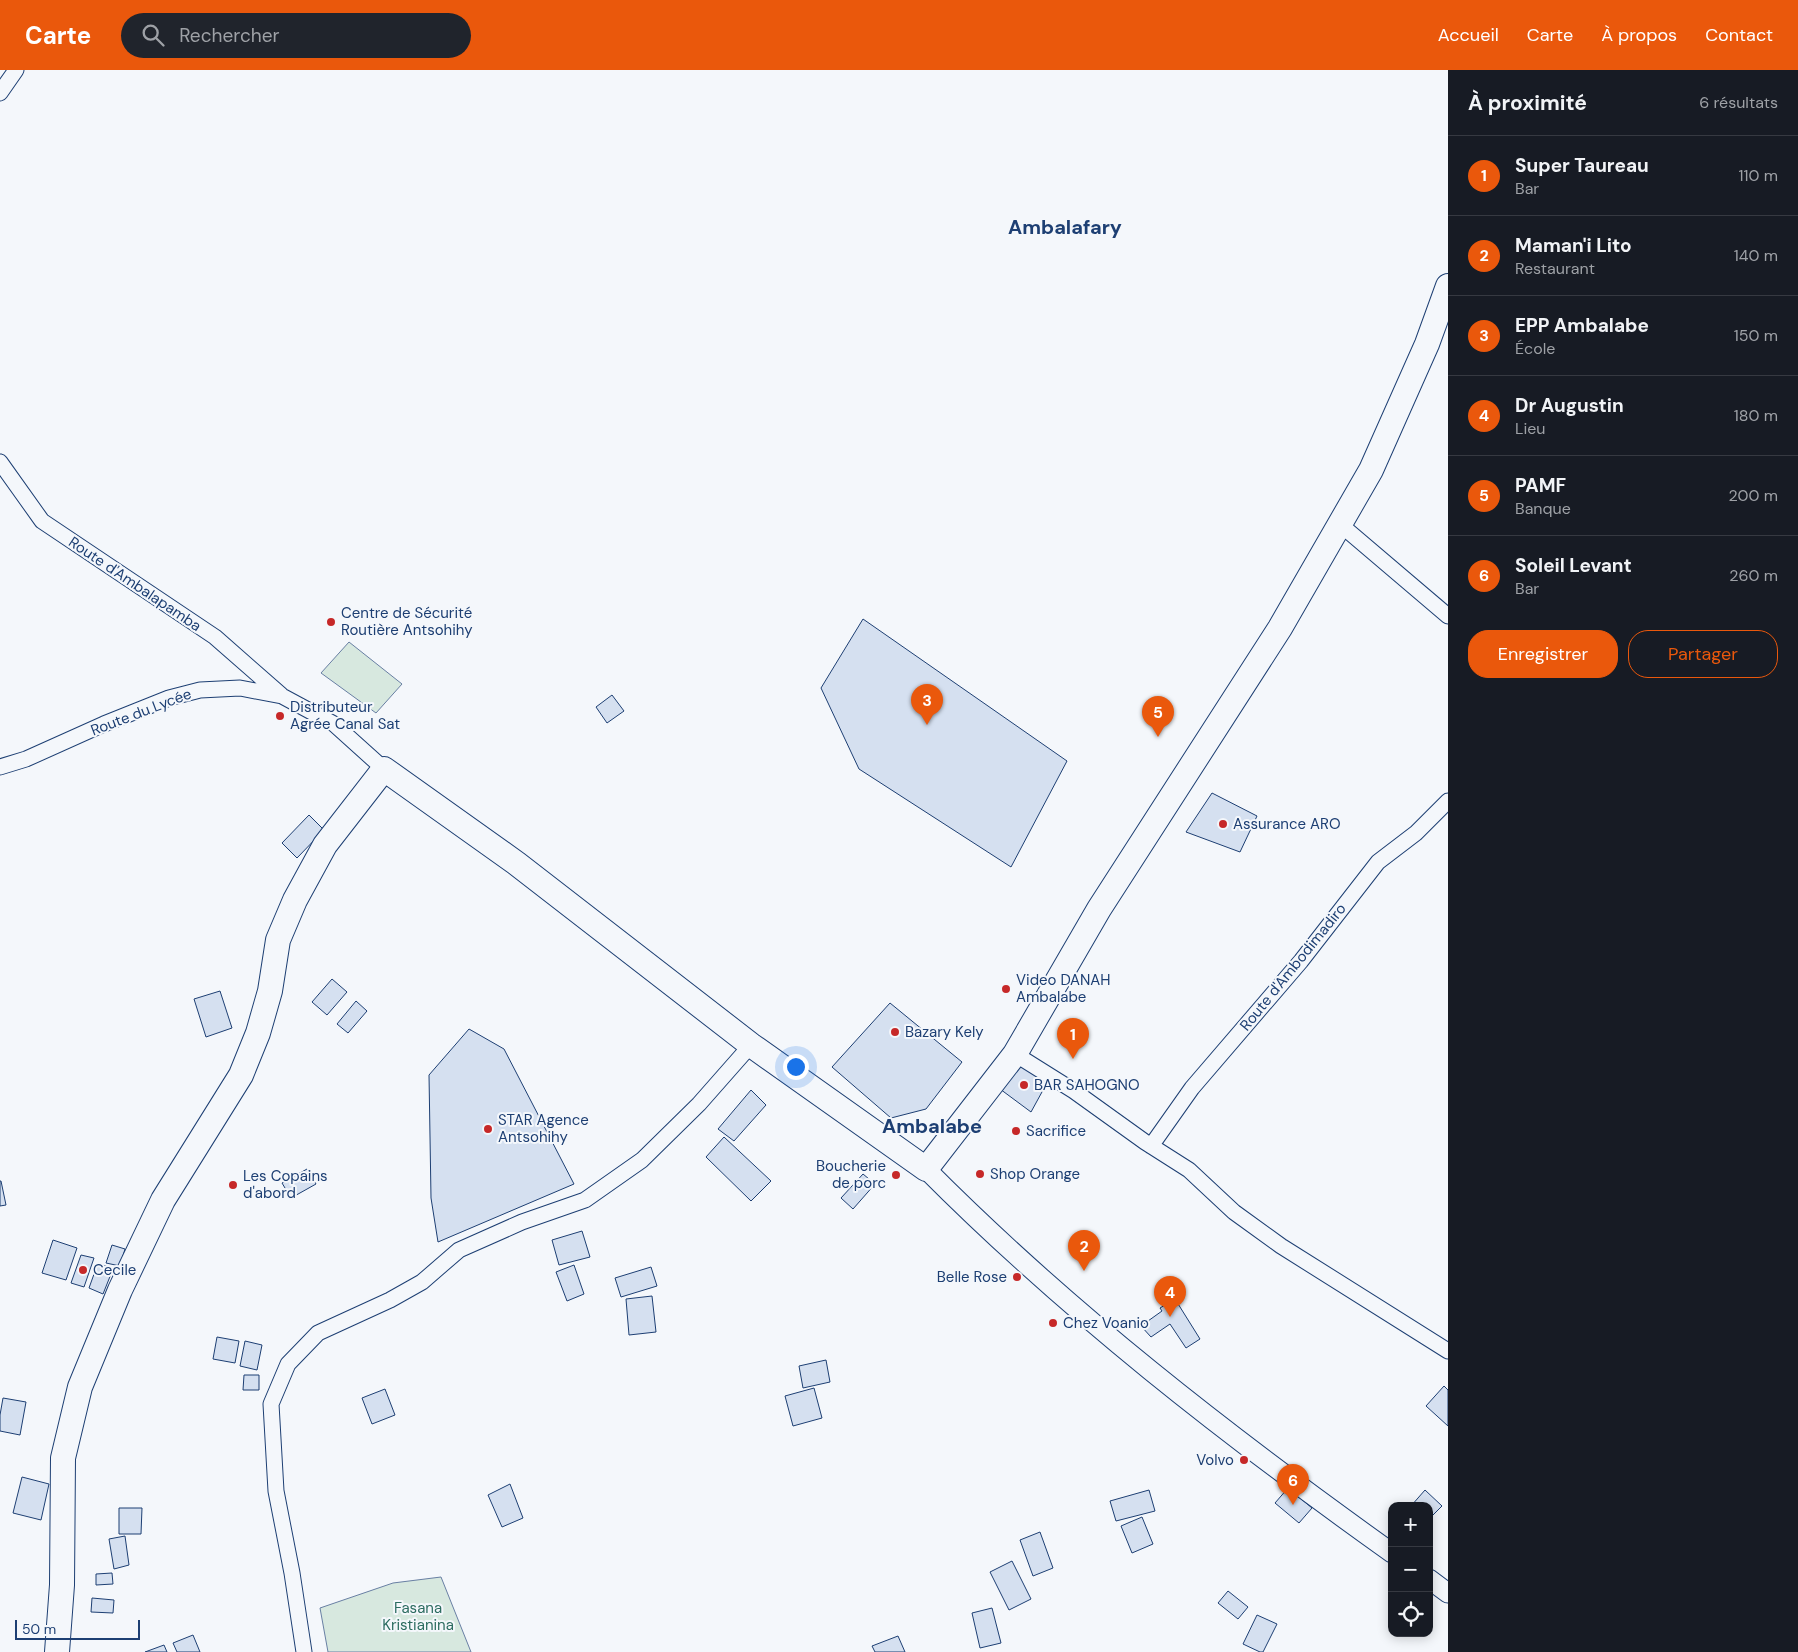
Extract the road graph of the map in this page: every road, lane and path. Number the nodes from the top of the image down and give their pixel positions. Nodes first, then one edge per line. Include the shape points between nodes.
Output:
1 (16, 70) edge
2 (0, 93) edge
3 (1448, 286) edge
4 (0, 462) edge
5 (1347, 530) junction
6 (1448, 616) edge
7 (282, 696) junction
8 (0, 767) edge
9 (384, 769) junction
10 (1448, 801) edge
11 (751, 1045) junction
12 (1015, 1054) junction
13 (1151, 1146) junction
14 (926, 1169) junction
15 (1448, 1351) edge
16 (1388, 1550) edge
17 (1433, 1582) edge
18 (1448, 1593) edge
19 (57, 1652) edge
20 (304, 1652) edge

1 - 2 street
3 - 5 main road via 1427,344
4 - 7 street, Route d'Ambalapamba via 42,521 215,637
5 - 6 street
5 - 12 main road via 1099,909
7 - 8 street, Route du Lycée via 240,688 200,690 169,698
7 - 9 street, Route du Lycée via 334,724
9 - 11 main road via 516,863
9 - 19 main road via 325,845 294,900 278,940 270,991 258,1033 241,1074 163,1200 120,1290 80,1387 63,1458 62,1585
10 - 13 street, Route d'Ambodimadiro via 1416,833 1378,862 1301,961 1192,1088
11 - 14 main road
11 - 20 street via 699,1104 642,1160 585,1200 522,1222 459,1250 422,1282 318,1333 288,1364 271,1404 276,1491
12 - 13 street
12 - 14 main road
13 - 15 street via 1189,1170 1234,1212 1281,1246
14 - 16 street via 976,1220 1101,1331 1292,1482
17 - 18 street

